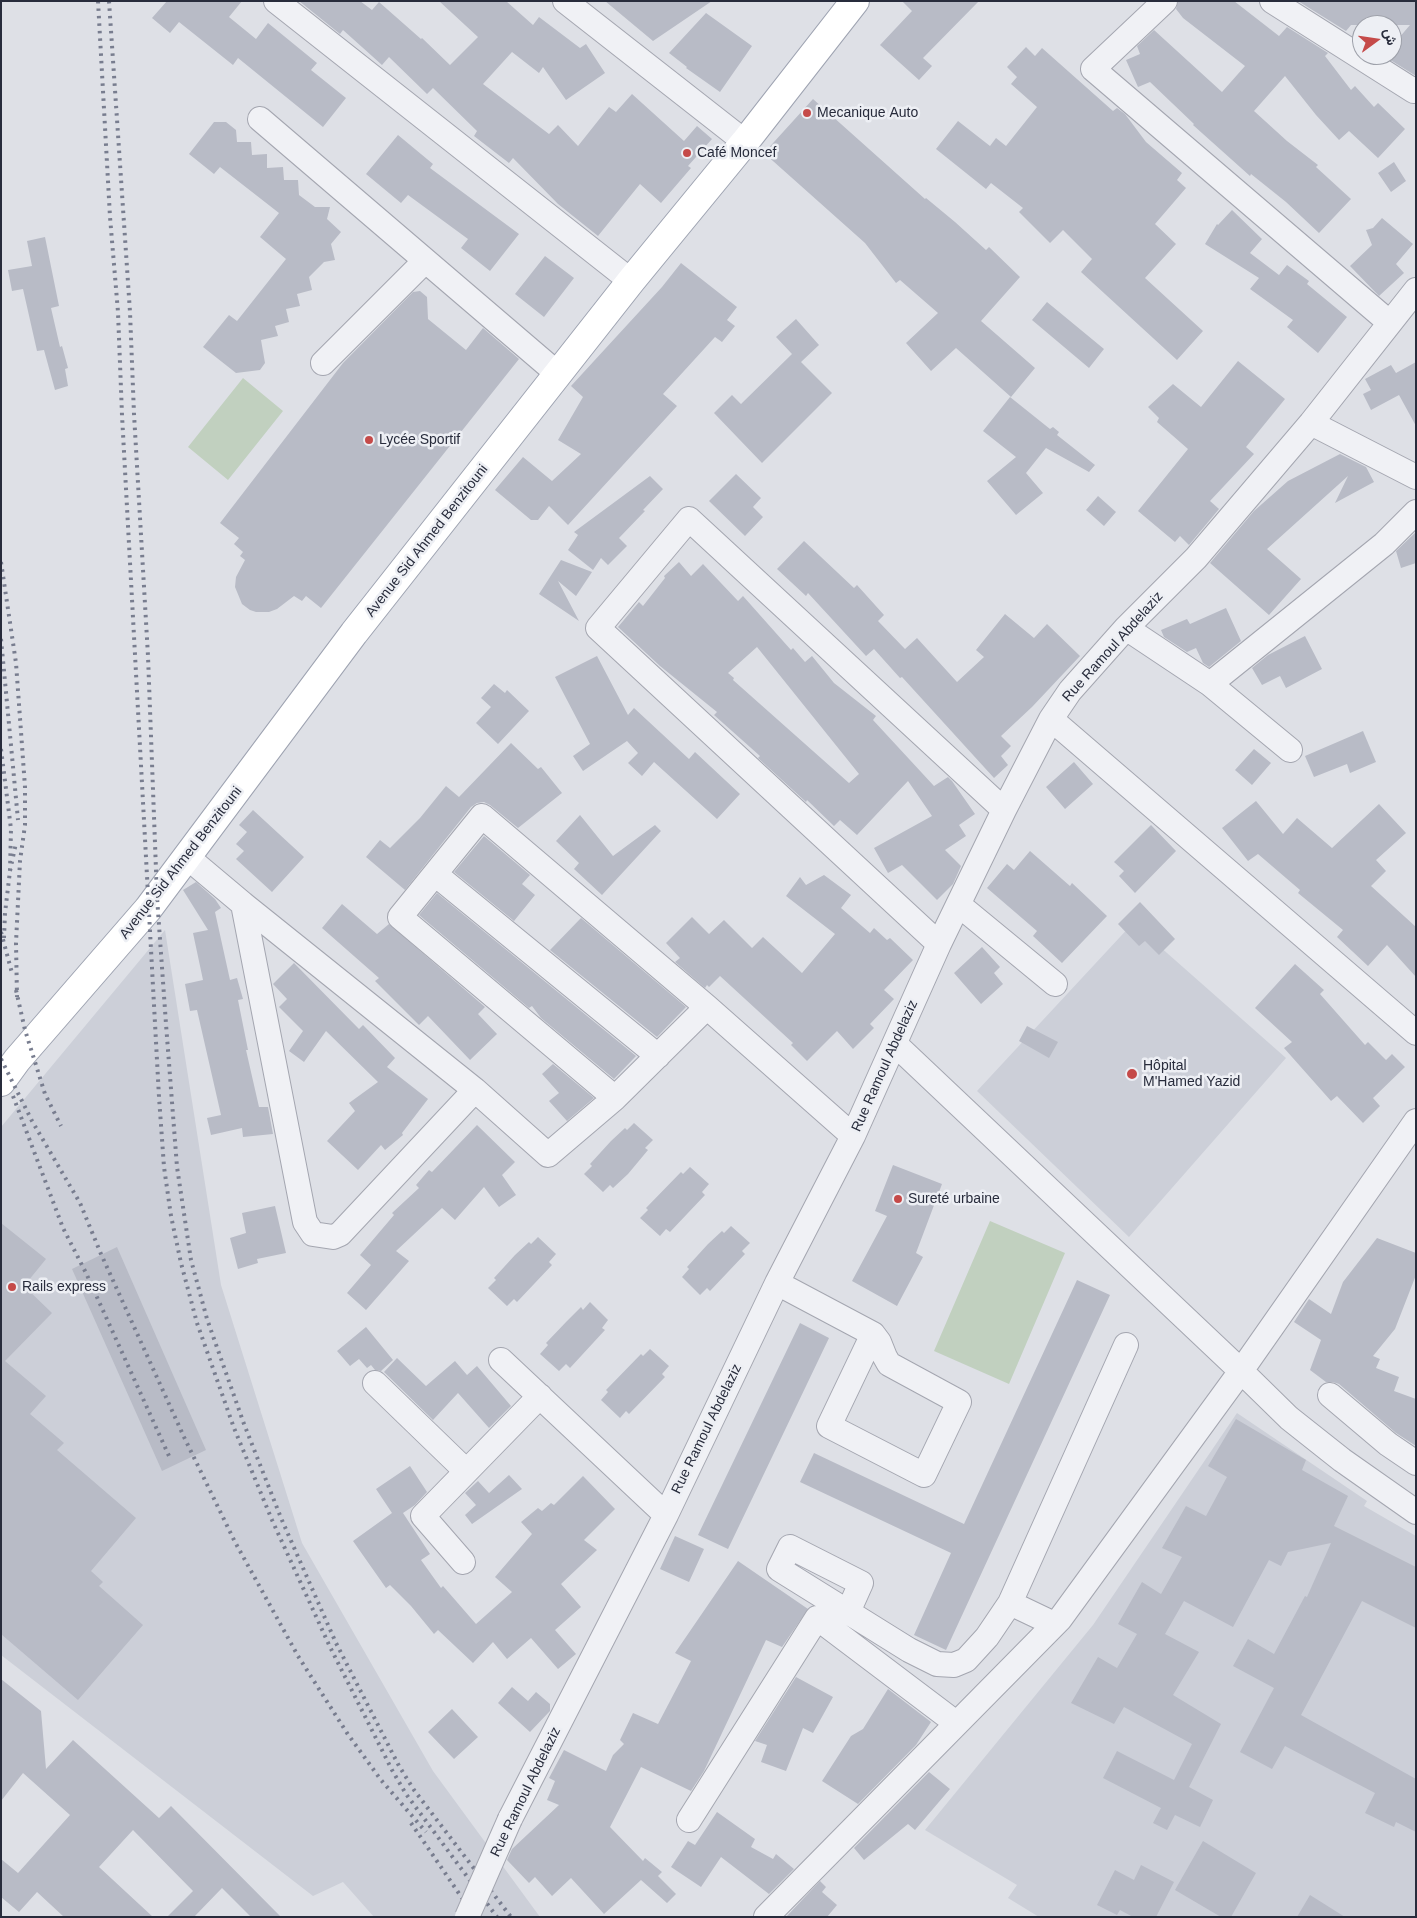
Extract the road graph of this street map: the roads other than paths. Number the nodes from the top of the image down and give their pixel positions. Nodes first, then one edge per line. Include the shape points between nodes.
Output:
1 (276, 1) edge
2 (565, 1) edge
3 (855, 1) edge
4 (1165, 1) edge
5 (1272, 1) edge
6 (1416, 89) edge
7 (260, 119) dead end
8 (745, 142) junction
9 (426, 261) junction
10 (631, 281) junction
11 (1416, 290) edge
12 (1390, 323) junction
13 (323, 363) dead end
14 (558, 374) junction
15 (1311, 423) junction
16 (1416, 477) edge
17 (1416, 512) edge
18 (1126, 628) junction
19 (1210, 684) junction
20 (1051, 719) junction
21 (1290, 750) dead end
22 (1004, 810) junction
23 (187, 857) junction
24 (435, 874) junction
25 (243, 904) junction
26 (959, 905) junction
27 (939, 944) junction
28 (1055, 984) dead end
29 (707, 1007) junction
30 (1416, 1033) edge
31 (895, 1044) junction
32 (658, 1056) junction
33 (1, 1082) edge
34 (475, 1090) junction
35 (615, 1098) junction
36 (1416, 1121) edge
37 (853, 1136) junction
38 (777, 1283) junction
39 (873, 1334) junction
40 (1126, 1344) dead end
41 (501, 1360) dead end
42 (1242, 1371) junction
43 (375, 1382) dead end
44 (1330, 1395) dead end
45 (540, 1396) junction
46 (1416, 1463) edge
47 (466, 1472) junction
48 (1416, 1512) edge
49 (666, 1515) junction
50 (463, 1562) dead end
51 (1010, 1603) junction
52 (848, 1612) dead end
53 (1054, 1624) junction
54 (956, 1723) junction
55 (690, 1820) dead end
56 (467, 1917) edge
57 (766, 1917) edge

1 - 10 street
2 - 8 street
3 - 8 main road, Avenue Sid Ahmed Benzitouni
4 - 12 street via 1093,69
5 - 6 street via 1414,91
7 - 9 street
8 - 10 main road, Avenue Sid Ahmed Benzitouni
9 - 13 street
9 - 14 street
10 - 14 main road, Avenue Sid Ahmed Benzitouni
11 - 12 street, Rue Ramoul Abdelaziz
12 - 15 street, Rue Ramoul Abdelaziz
14 - 23 main road, Avenue Sid Ahmed Benzitouni via 354,633
15 - 16 street
15 - 18 street, Rue Ramoul Abdelaziz via 1196,558
17 - 19 street via 1384,544
18 - 19 street
18 - 20 street, Rue Ramoul Abdelaziz via 1070,691
19 - 21 street
20 - 22 street, Rue Ramoul Abdelaziz
20 - 30 street
22 - 26 street, Rue Ramoul Abdelaziz
22 - 27 street via 689,519 598,628
23 - 25 street
23 - 33 main road, Avenue Sid Ahmed Benzitouni via 148,909
24 - 29 street via 482,816
24 - 32 street
24 - 35 street via 400,917
25 - 34 street
25 - 34 street via 305,1222 313,1234 333,1237 340,1234
26 - 27 street, Rue Ramoul Abdelaziz
26 - 28 street
27 - 31 street, Rue Ramoul Abdelaziz
29 - 32 street
29 - 37 street
31 - 37 street, Rue Ramoul Abdelaziz
31 - 42 street
32 - 35 street
34 - 35 street via 548,1155
36 - 42 street
37 - 38 street, Rue Ramoul Abdelaziz
38 - 39 street
38 - 49 street, Rue Ramoul Abdelaziz
39 - 39 street via 890,1364 959,1402 924,1475 829,1426
40 - 51 street
41 - 45 street
42 - 48 street via 1289,1418
42 - 53 street
43 - 47 street
44 - 46 street
45 - 47 street
45 - 49 street
47 - 50 street via 423,1516
49 - 56 street, Rue Ramoul Abdelaziz, bridge via 510,1819
51 - 52 street via 979,1647 966,1660 954,1665 937,1664 924,1658
51 - 53 street
53 - 54 street
54 - 55 street via 817,1618
54 - 57 street

